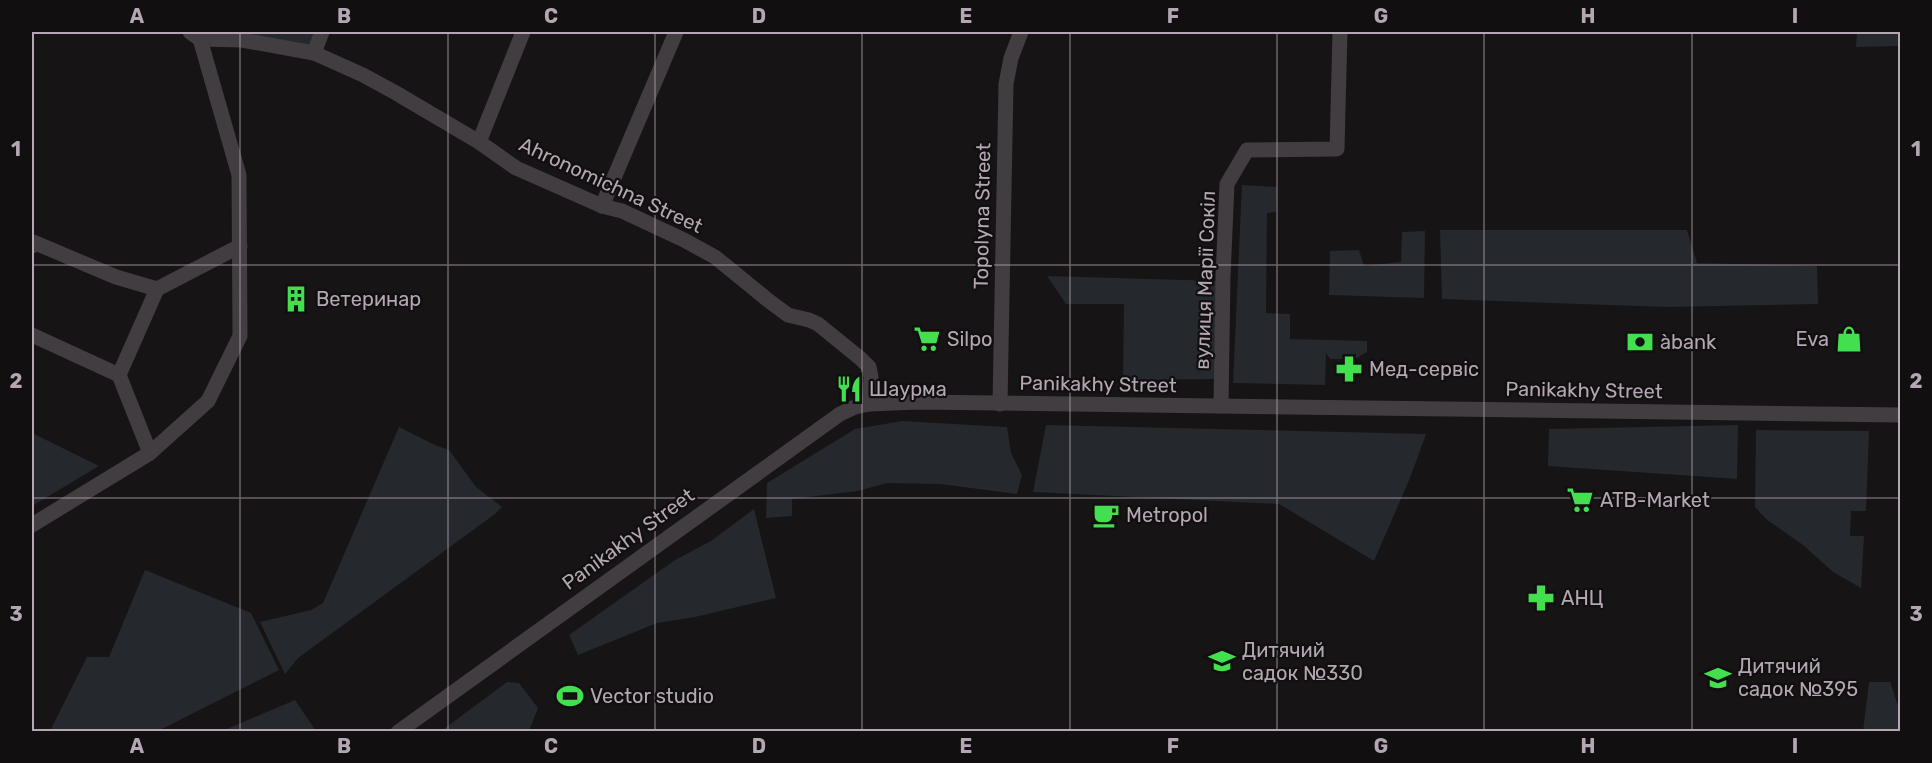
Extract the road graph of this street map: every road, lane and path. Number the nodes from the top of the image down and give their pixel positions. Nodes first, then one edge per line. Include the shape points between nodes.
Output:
1 (322, 32) edge
2 (523, 32) edge
3 (676, 32) edge
4 (1021, 32) edge
5 (1340, 32) edge
6 (195, 35) edge
7 (314, 53) junction
8 (479, 142) junction
9 (602, 206) junction
10 (32, 246) edge
11 (240, 246) junction
12 (157, 289) junction
13 (32, 335) edge
14 (119, 375) junction
15 (869, 404) junction
16 (1000, 404) junction
17 (1221, 406) junction
18 (1900, 415) edge
19 (150, 453) junction
20 (32, 525) edge
21 (398, 732) edge

1 - 7 street
2 - 8 street
3 - 9 street
4 - 16 street, Topolyna Street via 1006,84
5 - 17 street, вулиця Марії Сокіл via 1337,149 1247,150 1227,184
6 - 7 street, Ahronomichna Street
6 - 11 street via 239,175
7 - 8 street, Ahronomichna Street via 363,75
8 - 9 street, Ahronomichna Street via 516,168
9 - 15 street, Ahronomichna Street via 622,211 715,257 788,315 826,330 869,367
10 - 12 street via 33,242 116,277
11 - 12 street
11 - 19 street via 240,336 208,401
12 - 14 street
13 - 14 street
14 - 19 street
15 - 16 street, Panikakhy Street
15 - 21 street, Panikakhy Street via 840,414 821,427
16 - 17 street, Panikakhy Street
17 - 18 street, Panikakhy Street
19 - 20 street

